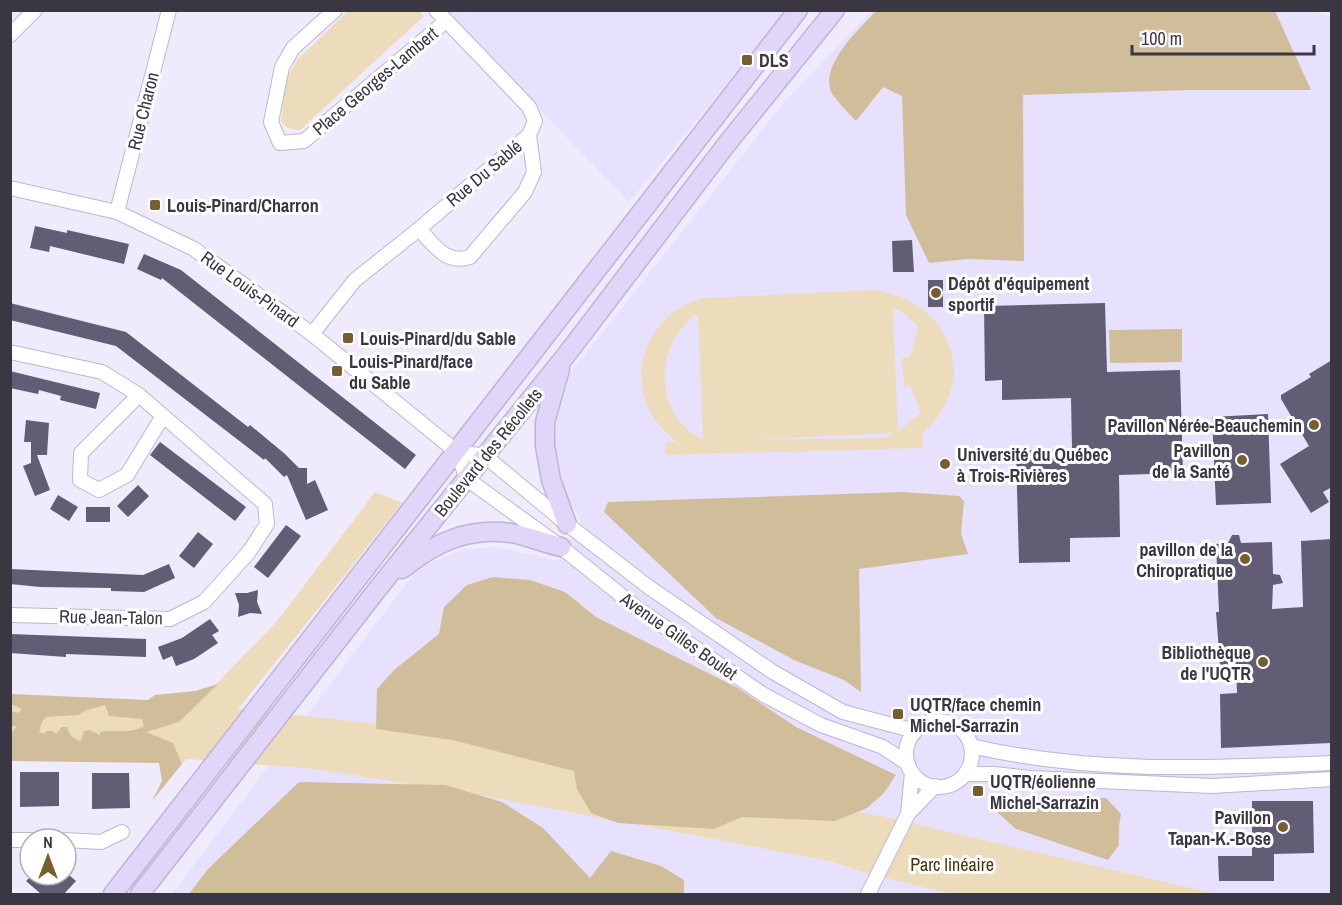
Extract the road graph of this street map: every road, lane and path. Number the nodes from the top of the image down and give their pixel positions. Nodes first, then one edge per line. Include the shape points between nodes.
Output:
1 (35, 10) edge
2 (169, 10) edge
3 (335, 10) edge
4 (436, 10) edge
5 (798, 10) edge
6 (835, 10) edge
7 (840, 10) edge
8 (447, 21) junction
9 (822, 28) junction
10 (10, 35) edge
11 (529, 135) junction
12 (10, 188) edge
13 (117, 212) junction
14 (419, 229) junction
15 (312, 334) junction
16 (10, 352) edge
17 (567, 354) junction
18 (138, 395) junction
19 (163, 416) junction
20 (457, 452) junction
21 (485, 456) junction
22 (466, 478) junction
23 (567, 524) junction
24 (561, 547) junction
25 (380, 586) junction
26 (650, 588) junction
27 (637, 608) junction
28 (10, 615) edge
29 (773, 672) junction
30 (764, 695) junction
31 (915, 731) junction
32 (971, 746) junction
33 (1332, 763) edge
34 (910, 768) junction
35 (1212, 768) junction
36 (965, 774) junction
37 (1332, 779) edge
38 (935, 786) junction
39 (1212, 786) junction
40 (908, 814) junction
41 (122, 832) dead end
42 (78, 841) edge
43 (113, 894) edge
44 (140, 894) edge
45 (868, 894) edge

1 - 10 street
2 - 13 street, Rue Charon
3 - 8 street, Place Georges-Lambert via 293,48 282,67 271,122 280,143 304,141
4 - 8 street
5 - 20 main road, Boulevard des Récollets
6 - 9 main road, Boulevard des Récollets
7 - 9 main road
8 - 11 street via 529,107 535,121
9 - 17 main road, Boulevard des Récollets via 726,144
11 - 14 street, Rue Du Sablé
11 - 14 street, Rue Du Sablé via 534,172 525,192 470,257 448,258
12 - 13 street, Rue Louis-Pinard
13 - 15 street, Rue Louis-Pinard via 194,249
14 - 15 street, Rue Du Sablé via 355,280
15 - 20 street, Rue Louis-Pinard
16 - 18 street, Rue Jean-Talon via 102,372
17 - 21 main road, Boulevard des Récollets
17 - 23 main road via 557,375 545,422 545,446 551,480
18 - 19 street, Rue Jean-Talon
18 - 19 street via 81,453 80,480 99,490 127,474
19 - 28 street, Rue Jean-Talon via 265,504 267,524 249,552 204,602 170,619
20 - 21 street
20 - 22 street
20 - 43 main road, Boulevard des Récollets
21 - 22 main road, Boulevard des Récollets
21 - 23 street, Avenue Gilles Boulet
22 - 24 street, Avenue Gilles Boulet
22 - 25 main road, Boulevard des Récollets
23 - 26 street, Avenue Gilles Boulet
24 - 25 main road via 510,533 467,534 438,544
24 - 27 street, Avenue Gilles Boulet
25 - 44 main road, Boulevard des Récollets
26 - 27 street
26 - 29 street, Avenue Gilles Boulet
27 - 30 street, Avenue Gilles Boulet
29 - 30 street
29 - 31 street, Avenue Gilles Boulet via 843,712
30 - 34 street, Avenue Gilles Boulet via 821,725 884,747
31 - 32 street via 932,722 952,723 968,737
31 - 34 street via 907,747
32 - 35 street via 1016,757 1096,766
32 - 36 street via 972,756
33 - 35 street
34 - 38 street, Avenue Gilles Boulet via 920,780
34 - 40 street
35 - 39 street
36 - 38 street via 948,785
36 - 39 street
37 - 39 street
38 - 40 street
40 - 45 street
41 - 42 street via 102,842

